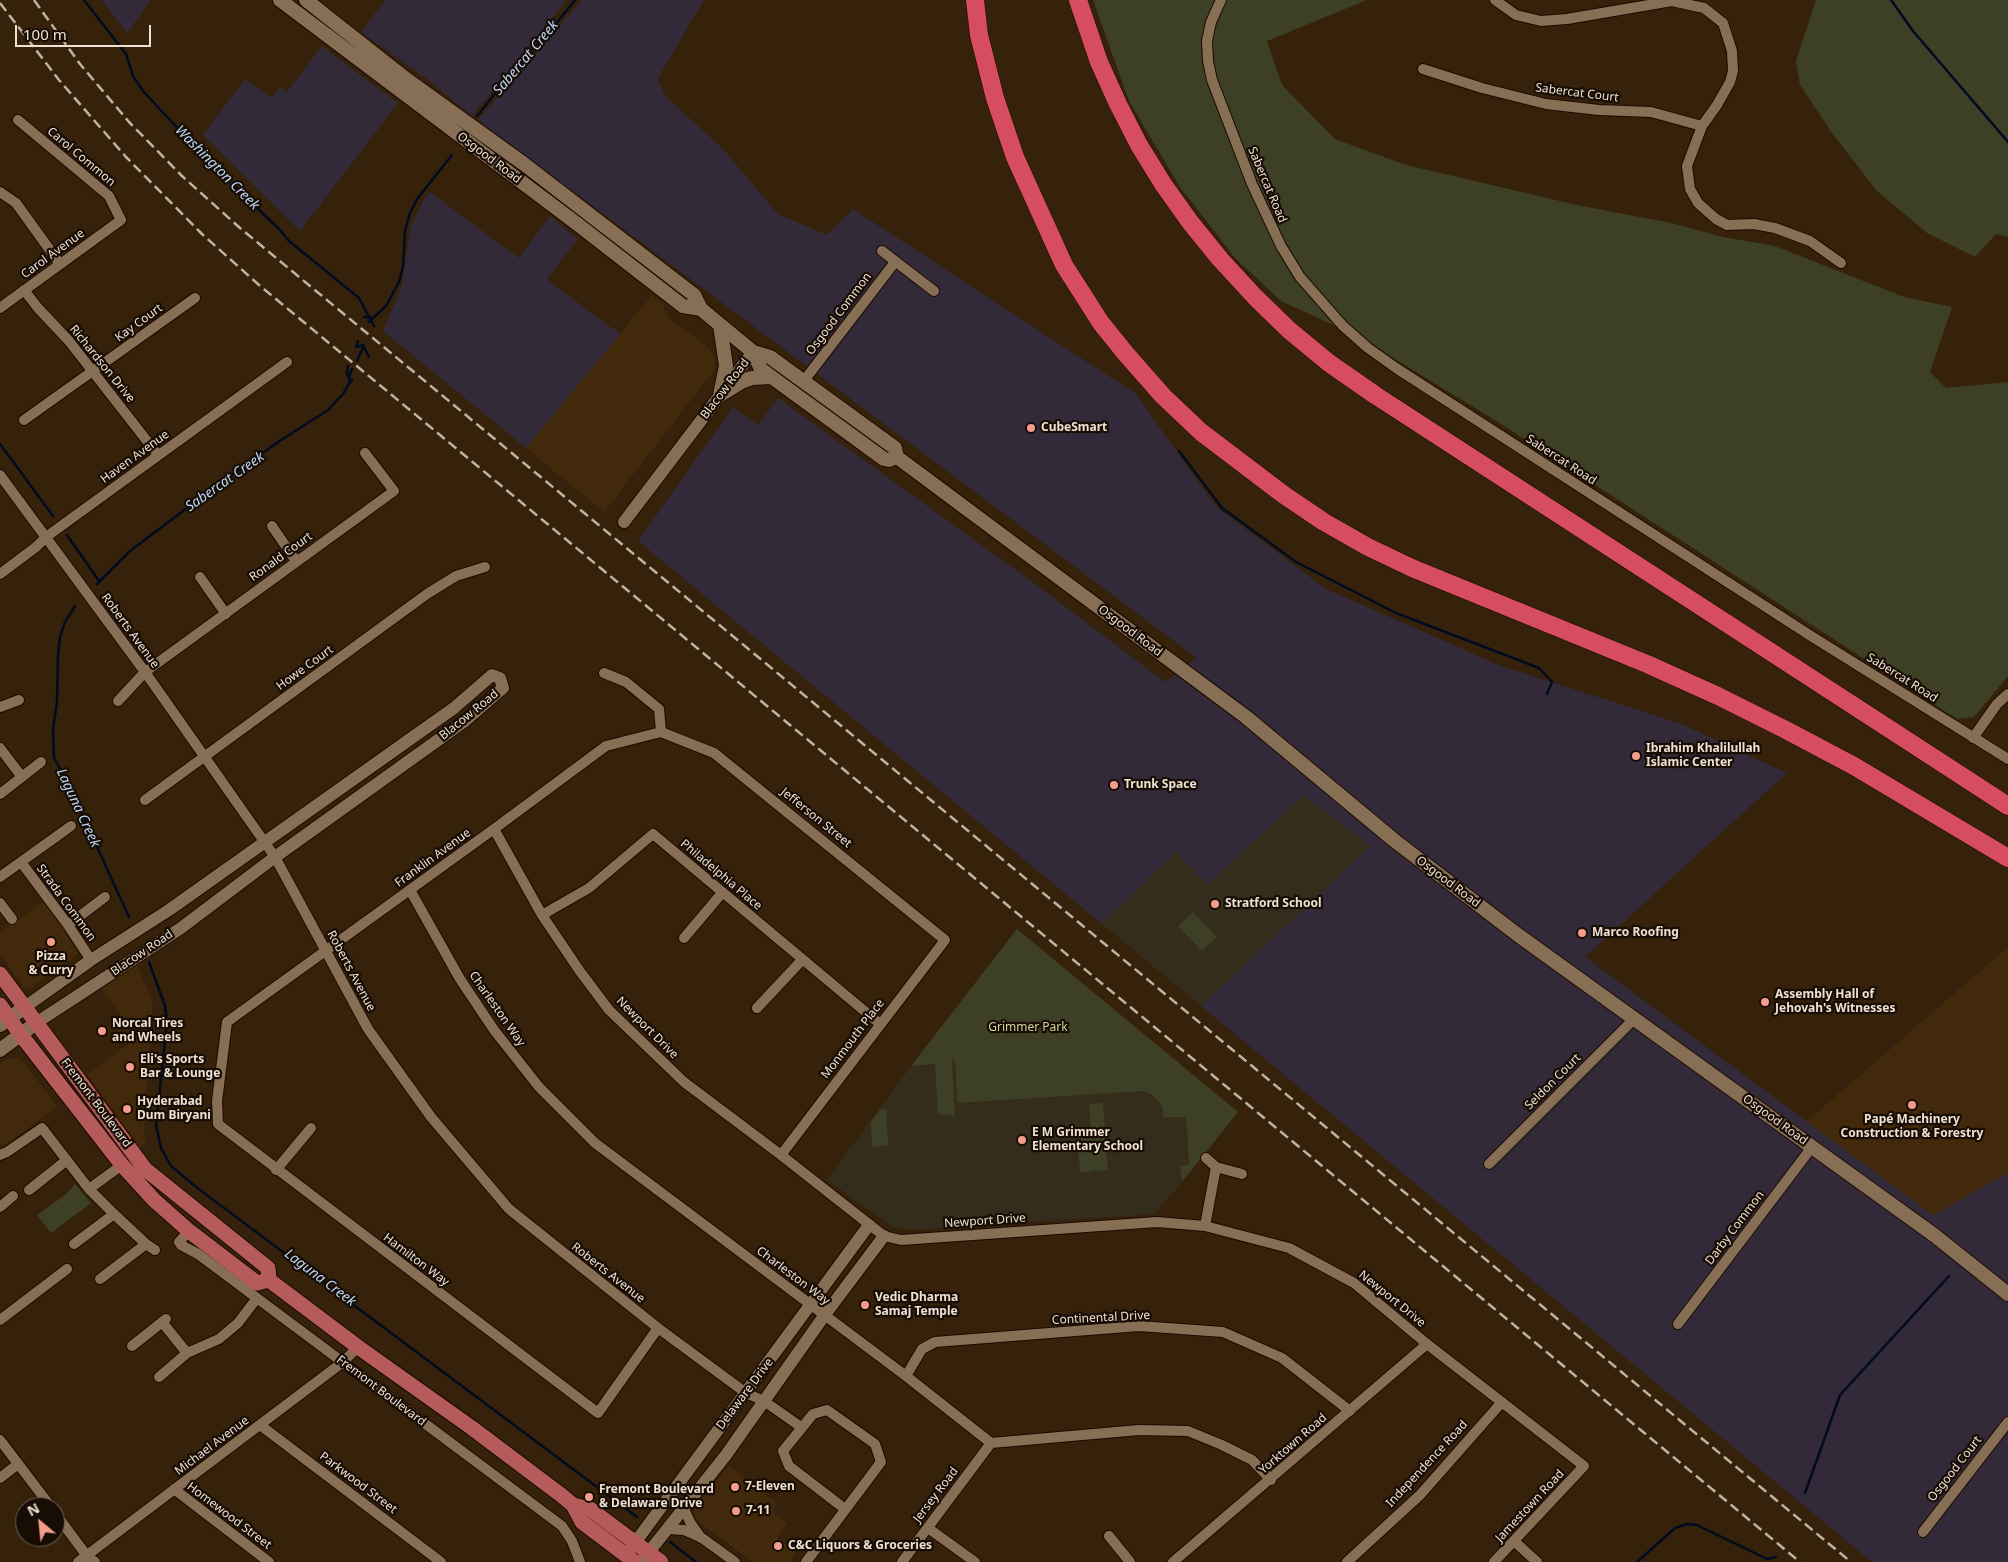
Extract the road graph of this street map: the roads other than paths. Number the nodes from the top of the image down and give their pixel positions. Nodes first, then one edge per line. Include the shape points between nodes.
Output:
1 (280, 0) edge
2 (306, 0) edge
3 (975, 0) edge
4 (1078, 0) edge
5 (1221, 0) edge
6 (1495, 0) edge
7 (1423, 69) dead end
8 (407, 88) junction
9 (18, 120) dead end
10 (1702, 126) junction
11 (465, 130) junction
12 (0, 192) edge
13 (122, 220) joint
14 (571, 220) junction
15 (617, 236) junction
16 (882, 251) dead end
17 (895, 262) junction
18 (1841, 263) dead end
19 (60, 264) junction
20 (24, 290) junction
21 (934, 291) dead end
22 (195, 298) dead end
23 (0, 308) edge
24 (701, 309) junction
25 (720, 325) junction
26 (753, 352) junction
27 (287, 362) dead end
28 (94, 372) junction
29 (771, 376) junction
30 (803, 382) junction
31 (720, 395) junction
32 (24, 420) dead end
33 (365, 453) dead end
34 (158, 455) junction
35 (897, 457) junction
36 (0, 475) edge
37 (624, 522) dead end
38 (272, 526) dead end
39 (46, 537) junction
40 (296, 561) junction
41 (485, 567) dead end
42 (0, 574) edge
43 (200, 577) dead end
44 (226, 614) junction
45 (145, 672) junction
46 (604, 673) dead end
47 (2008, 694) edge
48 (19, 700) dead end
49 (118, 701) dead end
50 (0, 707) edge
51 (661, 732) junction
52 (1973, 738) junction
53 (0, 748) edge
54 (205, 757) junction
55 (2008, 759) edge
56 (41, 762) dead end
57 (22, 777) junction
58 (0, 794) edge
59 (145, 800) dead end
60 (2008, 806) edge
61 (71, 826) dead end
62 (494, 829) junction
63 (265, 842) junction
64 (275, 857) junction
65 (2008, 858) edge
66 (21, 862) junction
67 (0, 877) edge
68 (410, 890) junction
69 (722, 892) junction
70 (105, 897) dead end
71 (0, 903) edge
72 (542, 915) junction
73 (12, 919) dead end
74 (68, 924) junction
75 (684, 938) dead end
76 (945, 940) joint
77 (326, 950) junction
78 (91, 960) junction
79 (802, 960) junction
80 (0, 974) edge
81 (0, 1005) edge
82 (25, 1007) junction
83 (757, 1008) dead end
84 (1634, 1018) junction
85 (5, 1021) edge
86 (227, 1022) joint
87 (36, 1023) junction
88 (880, 1024) junction
89 (21, 1035) junction
90 (0, 1050) edge
91 (311, 1128) dead end
92 (1812, 1147) junction
93 (0, 1155) edge
94 (781, 1155) junction
95 (1206, 1158) dead end
96 (67, 1160) junction
97 (1489, 1164) dead end
98 (122, 1165) junction
99 (1216, 1167) junction
100 (276, 1170) junction
101 (1242, 1174) dead end
102 (89, 1189) junction
103 (29, 1190) dead end
104 (13, 1196) dead end
105 (0, 1207) edge
106 (114, 1214) junction
107 (870, 1225) junction
108 (1205, 1226) junction
109 (189, 1231) junction
110 (884, 1236) junction
111 (74, 1244) dead end
112 (67, 1269) dead end
113 (100, 1279) dead end
114 (269, 1280) junction
115 (2008, 1294) edge
116 (257, 1298) junction
117 (811, 1305) junction
118 (824, 1316) junction
119 (0, 1320) edge
120 (1678, 1324) dead end
121 (658, 1328) junction
122 (1427, 1344) junction
123 (132, 1346) dead end
124 (358, 1347) junction
125 (187, 1353) junction
126 (343, 1362) junction
127 (906, 1376) junction
128 (159, 1377) dead end
129 (746, 1393) junction
130 (764, 1401) junction
131 (1502, 1402) junction
132 (1350, 1411) junction
133 (2008, 1422) edge
134 (260, 1425) junction
135 (801, 1427) junction
136 (0, 1440) edge
137 (991, 1443) junction
138 (18, 1464) junction
139 (1584, 1466) joint
140 (0, 1478) edge
141 (1271, 1480) junction
142 (174, 1490) junction
143 (43, 1497) edge
144 (572, 1505) junction
145 (684, 1509) junction
146 (845, 1509) junction
147 (65, 1528) edge
148 (928, 1528) junction
149 (669, 1529) junction
150 (1923, 1532) dead end
151 (1109, 1536) dead end
152 (702, 1538) junction
153 (1514, 1541) junction
154 (635, 1542) junction
155 (650, 1559) edge
156 (87, 1560) edge
157 (627, 1560) edge
158 (269, 1562) edge
159 (441, 1562) edge
160 (580, 1562) edge
161 (734, 1562) edge
162 (806, 1562) edge
163 (902, 1562) edge
164 (975, 1562) edge
165 (1130, 1562) edge
166 (1173, 1562) edge
167 (1347, 1562) edge
168 (1494, 1562) edge
169 (1537, 1562) edge

1 - 8 main road, Osgood Road
2 - 8 main road, Osgood Road
3 - 65 highway via 979,35 995,98 1015,157 1064,265 1101,323 1126,354 1201,432 1284,495 1368,547 1718,696 1854,766
4 - 60 highway via 1099,62 1118,104 1163,184 1220,259 1290,330 1330,363 1384,400
5 - 52 street, Sabercat Road via 1207,41 1212,80 1252,184 1281,246 1321,303 1362,342 1396,368
6 - 10 street via 1516,15 1541,20 1567,19 1672,1 1704,8 1724,23 1732,50 1733,70 1726,90
7 - 10 street, Sabercat Court via 1546,104 1651,112
8 - 11 main road, Osgood Road
9 - 13 street, Carol Common via 109,196
10 - 18 street via 1687,166 1690,189 1698,203 1727,225 1754,224 1775,228 1810,241
11 - 14 main road, Osgood Road
11 - 15 main road, Osgood Road via 539,176
12 - 19 street via 16,204
13 - 19 street, Carol Avenue
14 - 15 main road via 579,218 610,237
14 - 24 main road, Osgood Road via 683,306
15 - 24 main road, Osgood Road via 694,295
16 - 17 street
17 - 21 street
17 - 30 street, Osgood Common
19 - 20 street, Carol Avenue
20 - 23 street, Carol Avenue
20 - 28 street, Richardson Drive
22 - 28 street, Kay Court
24 - 25 main road, Osgood Road
25 - 26 main road, Osgood Road
25 - 31 main road via 726,366
26 - 29 main road, Osgood Road via 761,369
26 - 30 main road, Osgood Road via 770,357
26 - 31 street, Blacow Road
27 - 34 street, Haven Avenue
28 - 32 street, Kay Court
28 - 34 street, Richardson Drive
29 - 31 main road via 743,381
29 - 35 main road, Osgood Road via 884,458
30 - 35 main road, Osgood Road via 895,448
31 - 37 street, Blacow Road
33 - 40 street, Ronald Court via 394,491
34 - 39 street, Haven Avenue
35 - 84 main road, Osgood Road via 1246,717 1395,841
36 - 39 street, Roberts Avenue
38 - 40 street
39 - 42 street, Haven Avenue
39 - 45 street, Roberts Avenue
40 - 44 street, Ronald Court
41 - 54 street, Howe Court via 456,576 427,594
43 - 44 street
44 - 45 street, Ronald Court
45 - 49 street, Ronald Court
45 - 54 street, Roberts Avenue
46 - 51 street via 626,682 659,709
47 - 52 street
48 - 50 street
51 - 62 street, Franklin Avenue via 606,746
51 - 76 street, Jefferson Street via 714,753
52 - 55 street, Sabercat Road
53 - 57 street
54 - 59 street, Howe Court
54 - 63 street, Roberts Avenue
56 - 57 street
57 - 58 street
61 - 66 street
62 - 68 street, Franklin Avenue
62 - 72 street, Newport Drive
63 - 64 street, Roberts Avenue
63 - 64 street, Blacow Road via 454,708 492,675 500,678 503,688 466,720
63 - 78 street, Blacow Road
64 - 77 street, Roberts Avenue
64 - 87 street, Blacow Road via 180,928
66 - 67 street
66 - 74 street, Strada Common
68 - 77 street, Franklin Avenue
68 - 117 street, Charleston Way via 460,979 494,1030 539,1087 595,1143
69 - 72 street, Philadelphia Place via 653,834 589,888
69 - 75 street
69 - 79 street, Philadelphia Place
70 - 74 street
71 - 73 street
72 - 94 street, Newport Drive via 610,1010 642,1043 684,1082
74 - 78 street, Strada Common
76 - 88 street, Monmouth Place
77 - 86 street, Franklin Avenue
77 - 121 street, Roberts Avenue via 368,1029 431,1117 509,1210
78 - 82 street, Blacow Road
79 - 83 street
79 - 88 street, Philadelphia Place
80 - 82 main road, Fremont Boulevard
81 - 85 main road, Fremont Boulevard
82 - 85 main road, Blacow Road
82 - 87 main road, Fremont Boulevard
84 - 92 main road, Osgood Road
84 - 97 street, Seldon Court
85 - 89 main road, Fremont Boulevard
86 - 100 street, Hamilton Way via 217,1101 218,1124
87 - 89 main road, Blacow Road
87 - 114 main road, Fremont Boulevard via 145,1169 268,1268
88 - 94 street, Monmouth Place
89 - 90 main road, Blacow Road
89 - 98 main road, Fremont Boulevard
91 - 100 street
92 - 115 main road, Osgood Road via 1934,1235
92 - 120 street, Darby Common
93 - 96 street via 42,1128
94 - 107 street, Newport Drive
95 - 99 street
96 - 102 street
96 - 103 street
98 - 102 street
98 - 109 main road, Fremont Boulevard
99 - 101 street
99 - 108 street
100 - 121 street, Hamilton Way via 598,1413
102 - 106 street
104 - 105 street
106 - 111 street
106 - 113 street via 151,1247
107 - 110 street, Newport Drive
107 - 117 street, Delaware Drive
108 - 110 street, Newport Drive via 1157,1222 901,1240
108 - 122 street, Newport Drive via 1289,1248 1354,1283
109 - 114 main road, Fremont Boulevard via 257,1283
109 - 116 street, Fremont Boulevard via 179,1242 182,1245
110 - 118 street, Delaware Drive
112 - 119 street
114 - 124 main road, Fremont Boulevard
116 - 125 street via 238,1323 219,1339
116 - 126 street, Fremont Boulevard
117 - 118 street, Charleston Way
117 - 129 street, Delaware Drive
118 - 127 street, Charleston Way
118 - 130 street, Delaware Drive
121 - 129 street, Roberts Avenue
122 - 131 street, Newport Drive
122 - 132 street, Yorktown Road
123 - 125 street via 164,1321
124 - 126 street, Michael Avenue
124 - 144 main road, Fremont Boulevard via 472,1428
125 - 128 street
126 - 134 street, Michael Avenue
126 - 160 street, Fremont Boulevard via 562,1526
127 - 132 street, Continental Drive via 922,1349 935,1342 1139,1326 1223,1332 1282,1358
127 - 137 street, Charleston Way
129 - 130 street, Roberts Avenue
129 - 154 street, Delaware Drive
130 - 135 street, Roberts Avenue
130 - 145 street, Delaware Drive
131 - 139 street, Newport Drive
131 - 167 street, Independence Road via 1420,1495
132 - 141 street, Yorktown Road
133 - 150 street, Osgood Court
134 - 142 street, Michael Avenue
134 - 159 street, Parkwood Street
135 - 146 street via 783,1451 789,1466
135 - 146 street via 813,1414 827,1410 875,1444 881,1462
136 - 138 street
137 - 141 street via 1139,1430 1188,1432 1252,1460
137 - 148 street, Jersey Road
138 - 140 street
138 - 143 street
139 - 153 street, Jamestown Road
141 - 166 street, Yorktown Road
142 - 156 street, Michael Avenue
142 - 158 street, Homewood Street
144 - 154 main road, Fremont Boulevard via 590,1510
144 - 157 main road, Fremont Boulevard via 582,1522
145 - 149 street, Delaware Drive
145 - 152 street
146 - 162 street
147 - 156 street
148 - 163 street, Jersey Road
148 - 164 street
149 - 152 street via 684,1530
149 - 155 street, Delaware Drive
151 - 165 street
152 - 161 street
153 - 168 street, Jamestown Road
153 - 169 street
154 - 155 main road, Fremont Boulevard
154 - 157 street, Delaware Drive

